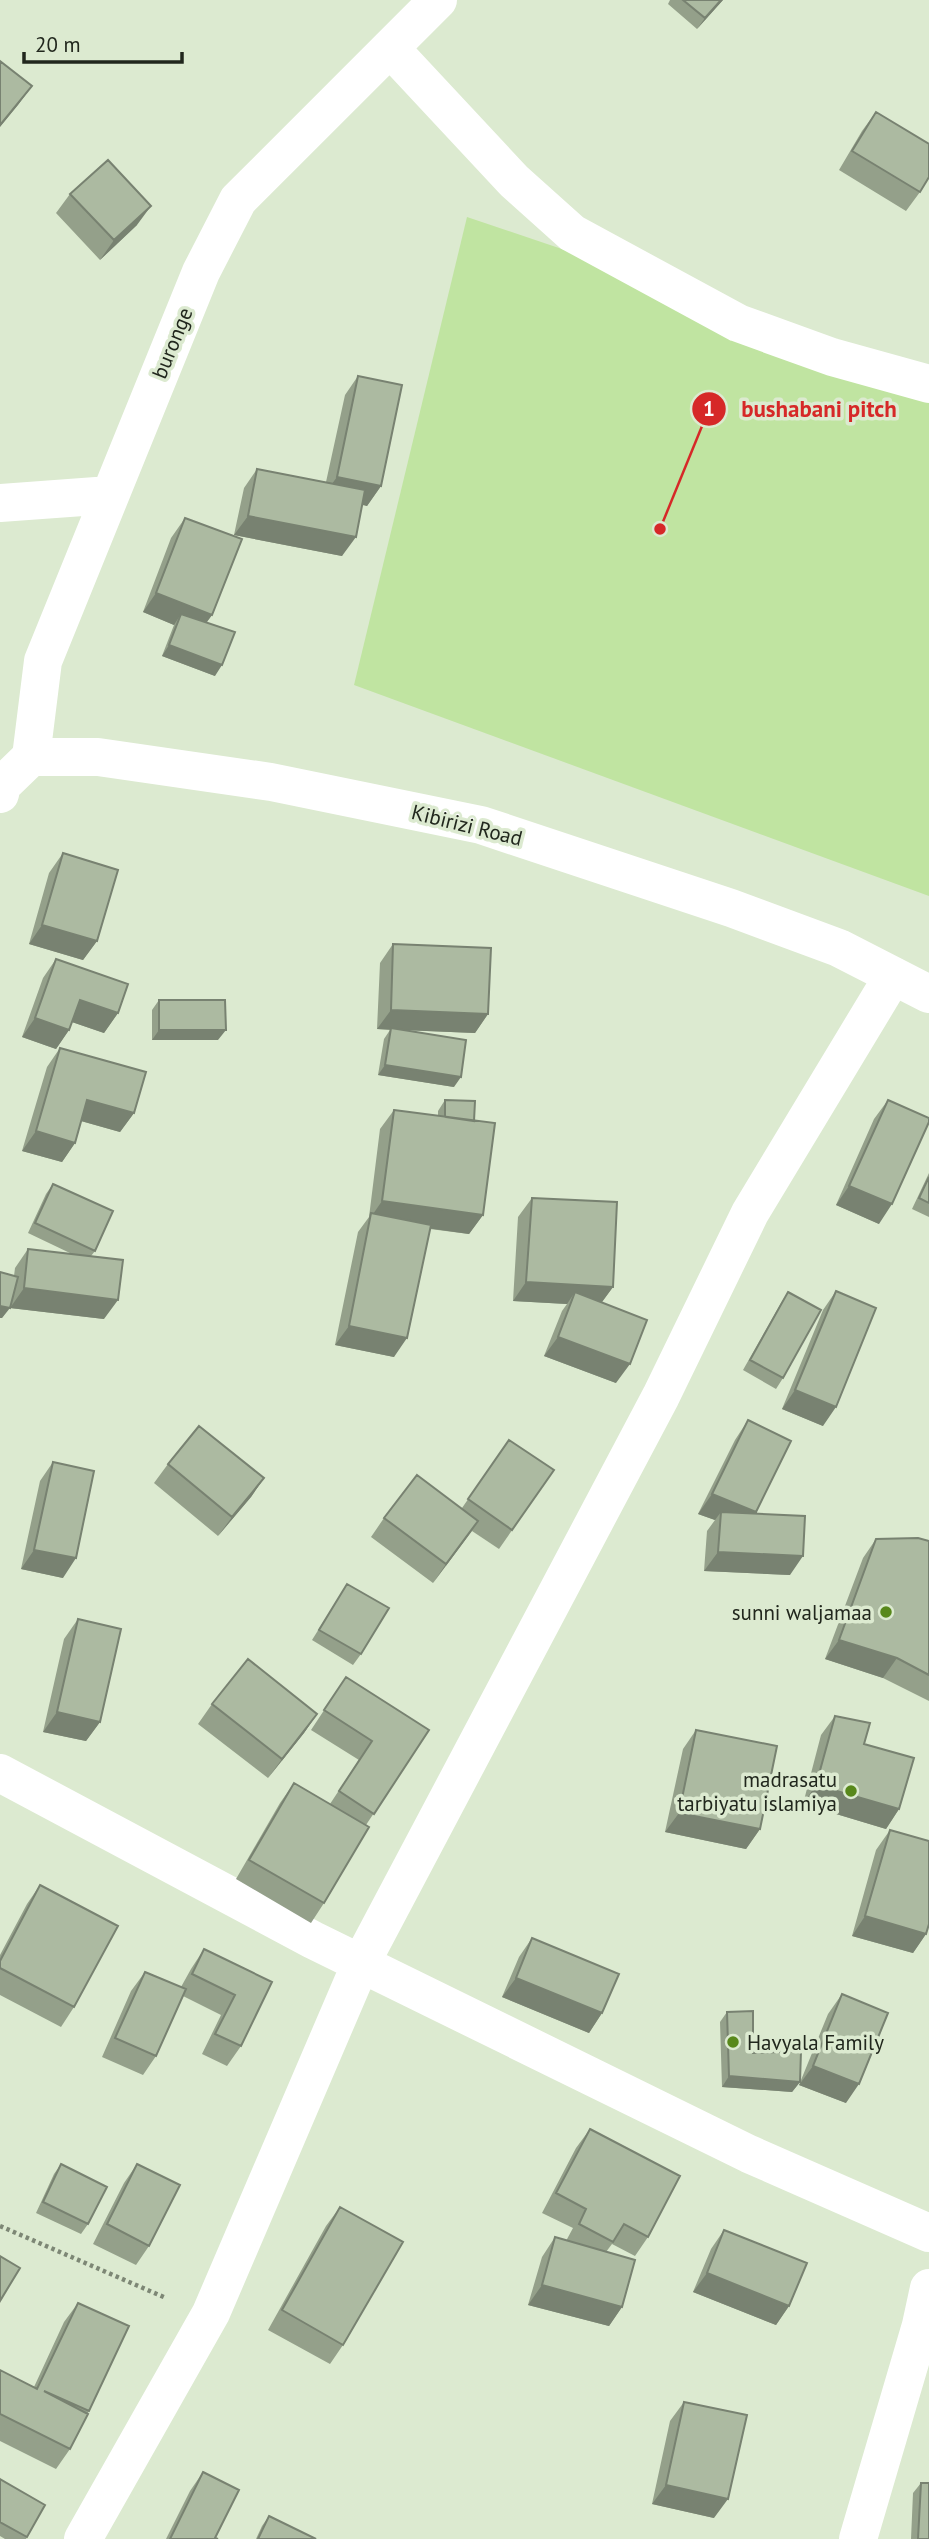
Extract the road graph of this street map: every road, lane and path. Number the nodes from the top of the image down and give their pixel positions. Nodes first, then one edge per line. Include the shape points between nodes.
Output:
1 (423, 4) edge
2 (390, 48) junction
3 (929, 384) edge
4 (110, 495) junction
5 (0, 503) edge
6 (31, 757) junction
7 (0, 794) edge
8 (893, 976) junction
9 (929, 994) edge
10 (0, 1773) edge
11 (361, 1963) junction
12 (927, 2225) edge
13 (0, 2226) edge
14 (929, 2288) edge
15 (208, 2317) junction
16 (83, 2539) edge
17 (859, 2539) edge

1 - 2 street, buronge
2 - 3 street via 514,181 572,233 737,323 832,357
2 - 4 street, buronge via 238,200 201,272
4 - 5 street
4 - 6 street, buronge via 43,661
6 - 7 street via 2,785
6 - 8 street, Kibirizi Road via 98,757 271,782 481,825 732,908 839,948
8 - 9 street, Kibirizi Road
8 - 11 street via 750,1213 654,1409
10 - 11 street
11 - 12 street via 749,2154
11 - 15 street
13 - 15 path
14 - 17 street
15 - 16 street

